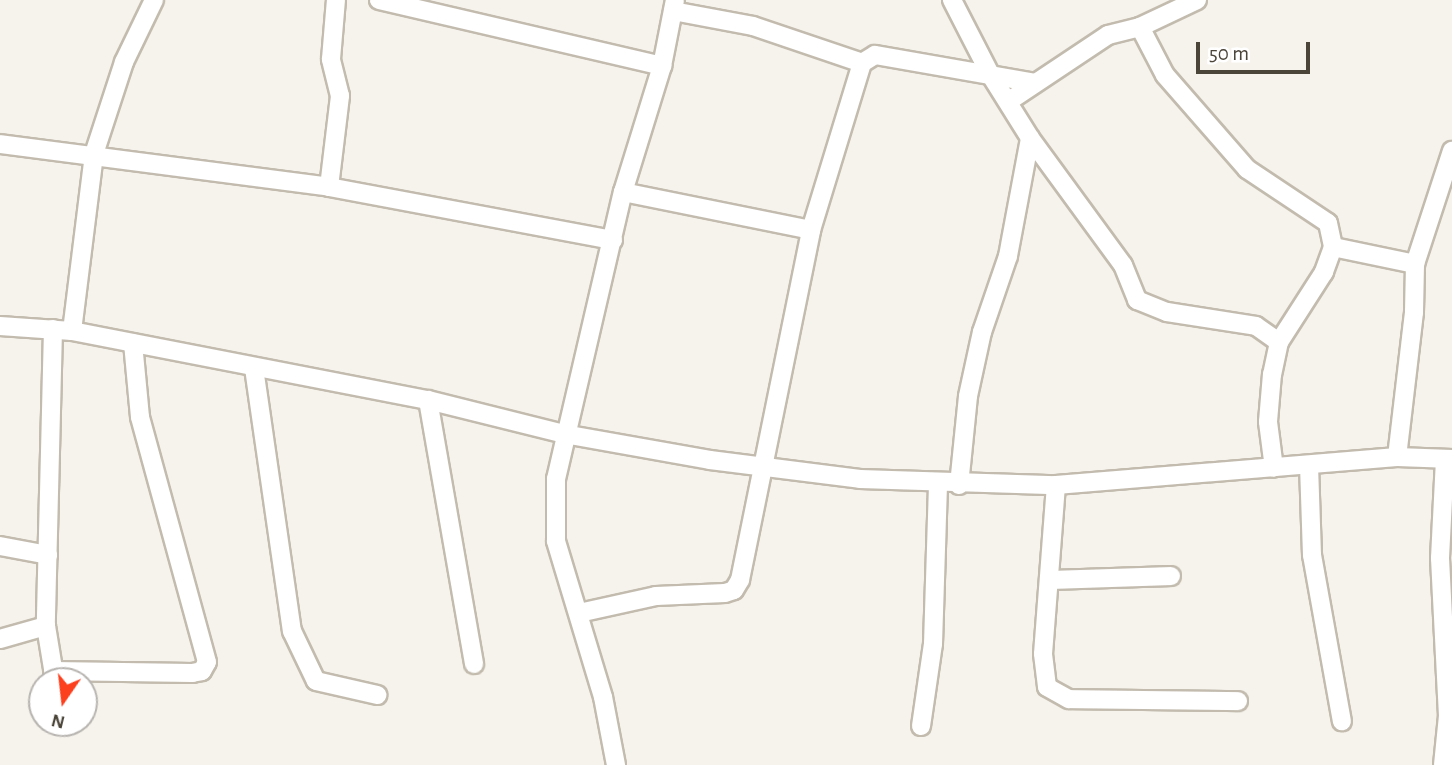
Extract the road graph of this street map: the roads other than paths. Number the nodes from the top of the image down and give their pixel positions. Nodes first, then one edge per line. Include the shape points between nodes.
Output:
1 (154, 0) edge
2 (336, 0) edge
3 (379, 0) edge
4 (952, 0) edge
5 (1197, 0) edge
6 (674, 6) edge
7 (1140, 27) junction
8 (862, 63) junction
9 (662, 66) junction
10 (990, 74) junction
11 (1035, 83) junction
12 (1009, 101) junction
13 (1030, 138) junction
14 (0, 144) edge
15 (1452, 151) edge
16 (94, 154) junction
17 (329, 187) junction
18 (623, 192) junction
19 (811, 230) junction
20 (613, 240) junction
21 (1333, 247) junction
22 (1415, 264) junction
23 (0, 326) edge
24 (53, 329) junction
25 (72, 331) junction
26 (1279, 342) junction
27 (133, 343) junction
28 (254, 368) junction
29 (428, 400) junction
30 (564, 434) junction
31 (1397, 457) junction
32 (1449, 459) edge
33 (1309, 465) junction
34 (765, 467) junction
35 (1274, 468) junction
36 (938, 484) junction
37 (959, 485) junction
38 (1056, 485) junction
39 (0, 545) edge
40 (48, 555) junction
41 (1171, 576) dead end
42 (1052, 580) junction
43 (579, 613) junction
44 (46, 626) junction
45 (0, 639) edge
46 (474, 664) dead end
47 (53, 667) edge
48 (98, 675) edge
49 (377, 695) dead end
50 (1238, 701) dead end
51 (1342, 721) dead end
52 (921, 726) dead end
53 (616, 765) edge
54 (1443, 765) edge

1 - 16 street via 124,62
2 - 17 street via 331,59 340,96
3 - 9 street
4 - 10 street
5 - 7 street
6 - 8 street via 753,26
6 - 9 street
7 - 11 street via 1108,35
7 - 21 street via 1165,75 1238,158 1328,223
8 - 10 street via 875,55
8 - 19 street
9 - 18 street
10 - 11 street
10 - 12 street
11 - 12 street
12 - 13 street
13 - 26 street via 1123,265 1137,300 1167,312 1256,326
13 - 37 street via 1016,192 1008,256 982,332 968,396
14 - 16 street
15 - 22 street
16 - 17 street
16 - 25 street
17 - 20 street
18 - 19 street
18 - 20 street
19 - 34 street
20 - 30 street
21 - 22 street
21 - 26 street via 1324,272
22 - 31 street via 1415,312
23 - 24 street
24 - 25 street
24 - 40 street
25 - 27 street
26 - 35 street via 1268,422
27 - 28 street
27 - 48 street via 140,417 206,662 202,671 192,673
28 - 29 street
28 - 49 street via 292,631 316,681
29 - 30 street
29 - 46 street
30 - 34 street
30 - 43 street via 556,479 556,541
31 - 32 street
31 - 33 street
32 - 54 street via 1440,558 1448,716
33 - 35 street
33 - 51 street via 1312,555
34 - 36 street
34 - 43 street via 734,590 656,596
35 - 38 street
36 - 37 street
36 - 52 street via 933,644
37 - 38 street
38 - 42 street
39 - 40 street
40 - 44 street
41 - 42 street
42 - 50 street via 1043,654 1047,687 1069,699
43 - 53 street
44 - 45 street
44 - 47 street

